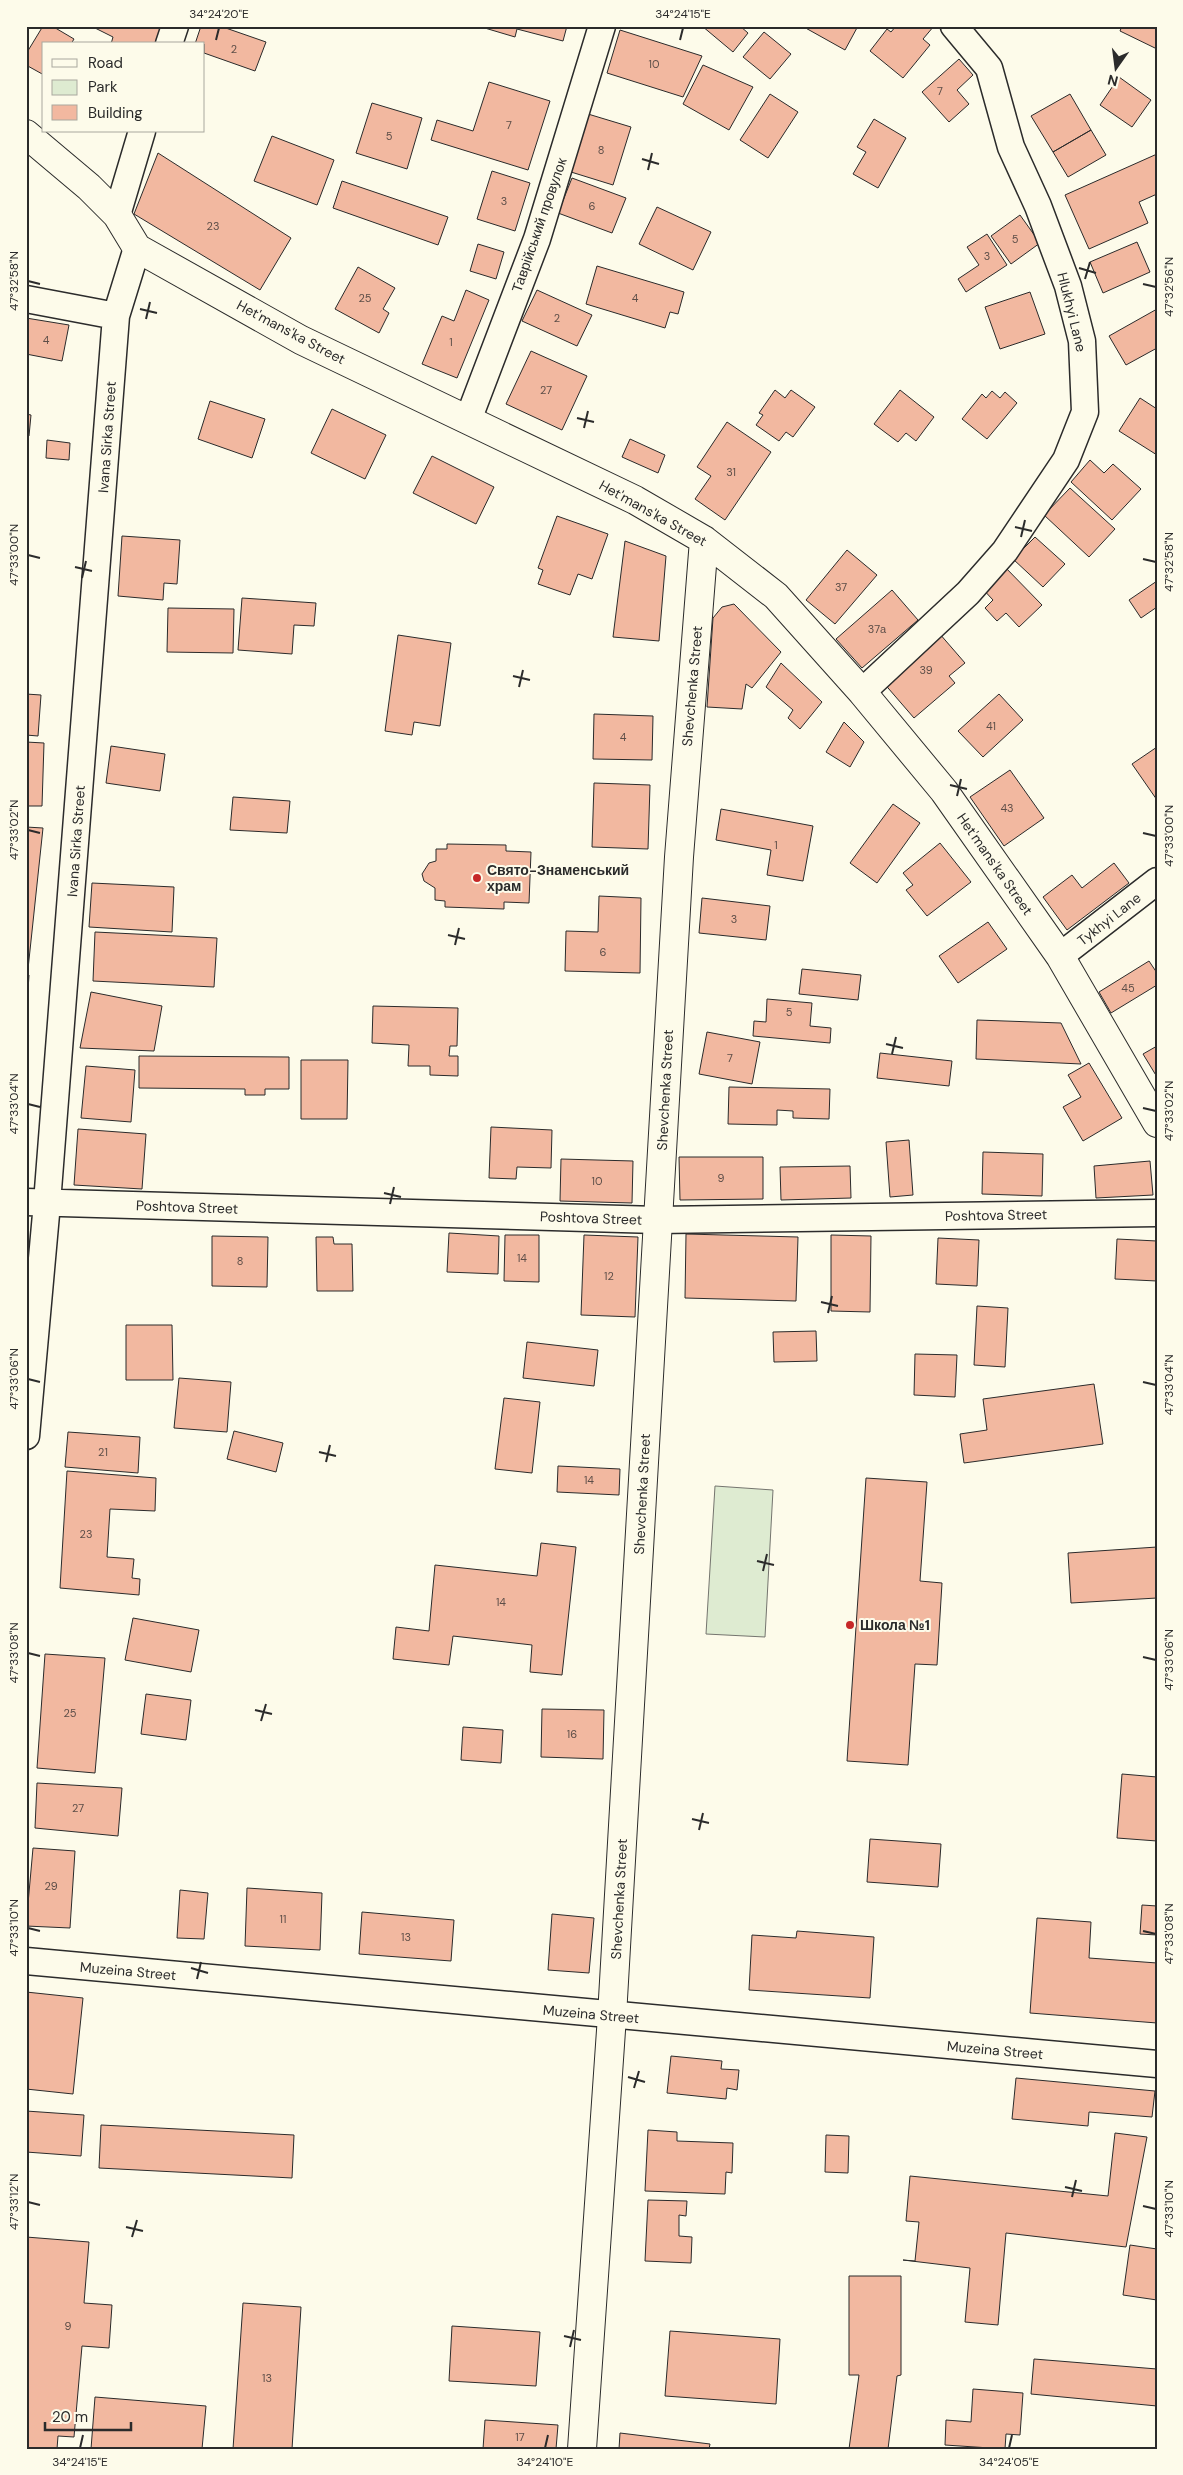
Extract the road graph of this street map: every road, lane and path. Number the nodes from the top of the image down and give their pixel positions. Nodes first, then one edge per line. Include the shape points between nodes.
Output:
1 (175, 26) edge
2 (602, 26) edge
3 (954, 26) edge
4 (170, 42) edge
5 (142, 132) edge
6 (26, 134) edge
7 (117, 215) junction
8 (137, 248) junction
9 (26, 299) edge
10 (116, 316) junction
11 (468, 420) junction
12 (704, 540) junction
13 (862, 692) junction
14 (1157, 881) edge
15 (1060, 956) junction
16 (1157, 1123) edge
17 (37, 1202) edge
18 (1157, 1213) edge
19 (657, 1220) junction
20 (26, 1436) edge
21 (26, 1961) edge
22 (612, 2016) junction
23 (1157, 2064) edge
24 (582, 2449) edge

1 - 4 street
2 - 11 street, Таврійський провулок via 537,239
3 - 13 street, Hlukhyi Lane via 989,68 1011,147 1038,206 1068,286 1082,341 1085,412 1066,460 1005,551 968,592
5 - 7 street
6 - 7 street, Het'mans'ka Street via 89,186
7 - 8 street, Het'mans'ka Street
8 - 10 street, Ivana Sirka Street
8 - 11 street, Het'mans'ka Street via 301,340
9 - 10 street
10 - 17 street, Ivana Sirka Street
11 - 12 street, Het'mans'ka Street via 635,500
12 - 13 street, Het'mans'ka Street via 776,596
12 - 19 street, Shevchenka Street via 679,857
13 - 15 street, Het'mans'ka Street via 944,791
14 - 15 street, Tykhyi Lane
15 - 16 street, Het'mans'ka Street
17 - 19 street, Poshtova Street
17 - 20 street, Ivana Sirka Street
18 - 19 street, Poshtova Street
19 - 22 street, Shevchenka Street
21 - 22 street, Muzeina Street
22 - 23 street, Muzeina Street
22 - 24 street, Shevchenka Street

